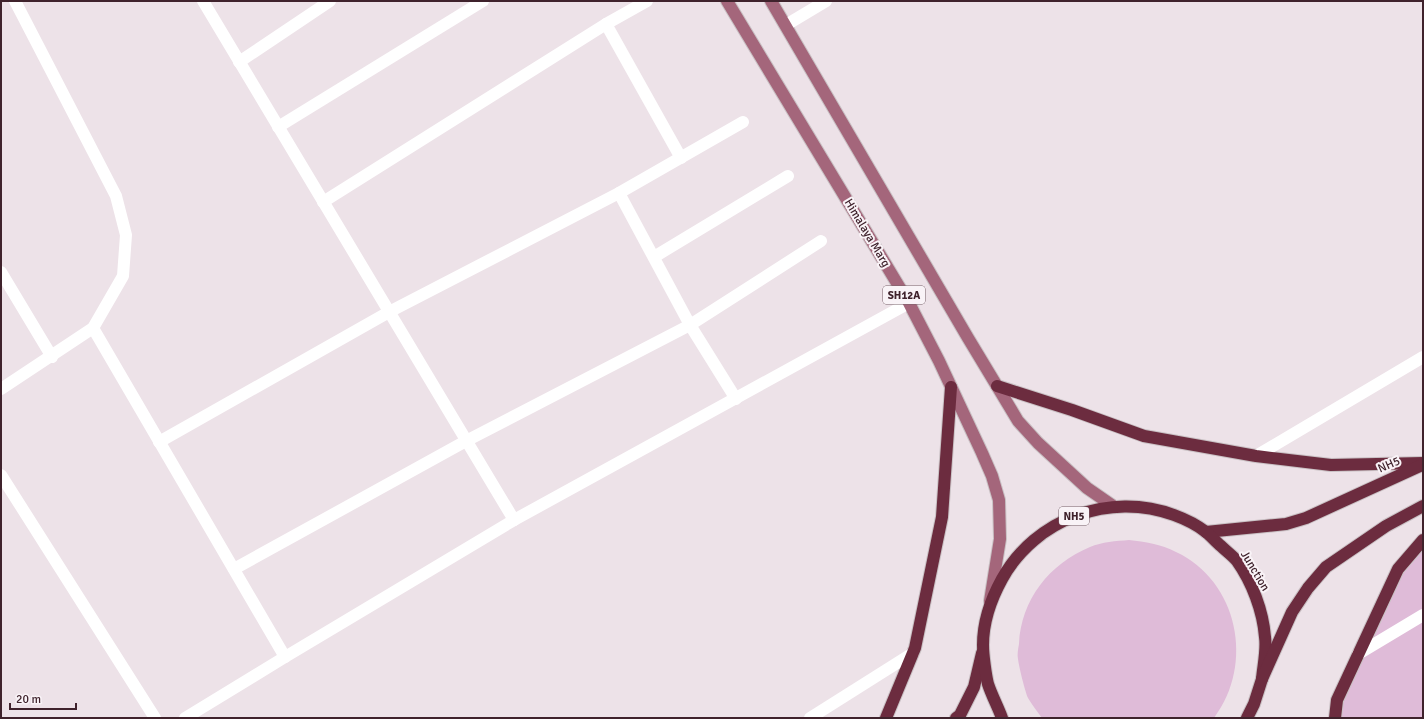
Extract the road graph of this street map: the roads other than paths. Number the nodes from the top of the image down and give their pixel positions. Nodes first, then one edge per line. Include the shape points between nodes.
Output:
1 (15, 1) edge
2 (203, 1) edge
3 (330, 1) edge
4 (483, 1) edge
5 (647, 1) edge
6 (727, 1) edge
7 (771, 1) edge
8 (826, 1) edge
9 (606, 24) junction
10 (786, 25) junction
11 (239, 62) junction
12 (743, 122) dead end
13 (278, 127) junction
14 (681, 158) junction
15 (788, 176) dead end
16 (619, 193) junction
17 (323, 202) junction
18 (821, 241) dead end
19 (654, 257) junction
20 (1, 272) edge
21 (909, 303) junction
22 (389, 312) junction
23 (690, 325) junction
24 (93, 328) junction
25 (52, 356) junction
26 (1423, 357) edge
27 (951, 386) junction
28 (997, 386) junction
29 (1, 389) edge
30 (736, 399) junction
31 (466, 441) junction
32 (159, 442) junction
33 (1256, 456) junction
34 (1423, 464) edge
35 (1, 475) edge
36 (1113, 506) junction
37 (1423, 506) edge
38 (514, 520) junction
39 (1206, 532) junction
40 (1423, 540) edge
41 (234, 569) junction
42 (1423, 615) edge
43 (987, 616) junction
44 (983, 645) junction
45 (913, 653) junction
46 (1358, 654) junction
47 (285, 657) junction
48 (1262, 679) junction
49 (155, 718) edge
50 (185, 718) edge
51 (810, 718) edge
52 (886, 718) edge
53 (956, 718) edge
54 (1002, 718) edge
55 (1247, 718) edge
56 (1335, 718) edge

1 - 24 street via 116,196 126,235 123,276
2 - 11 street
3 - 11 street
4 - 13 street
5 - 9 street
6 - 21 main road, Himalaya Marg / SH12A
7 - 10 main road, SH12A
8 - 10 street
9 - 14 street
9 - 17 street
10 - 28 main road, SH12A
11 - 13 street
12 - 14 street
13 - 17 street
14 - 16 street
15 - 19 street
16 - 19 street
16 - 22 street
17 - 22 street
18 - 23 street
19 - 23 street
20 - 25 street
21 - 27 main road, Himalaya Marg / SH12A
21 - 30 street
22 - 31 street
22 - 32 street
23 - 30 street
23 - 31 street
24 - 25 street
24 - 32 street
25 - 29 street
26 - 33 street
27 - 43 main road, Himalaya Marg / SH12A via 992,476 999,500 1000,539
27 - 45 highway via 942,517
28 - 33 highway via 1144,436
28 - 36 main road, SH12A via 1018,421 1038,443 1087,488
30 - 38 street
31 - 38 street
31 - 41 street
32 - 41 street
33 - 34 highway via 1331,465
34 - 39 highway, NH5 / NH5 via 1306,518 1286,524
35 - 49 street
36 - 39 highway, Junction / NH5 via 1137,506 1162,511 1184,519
36 - 43 highway, Junction / NH5 via 1088,511 1064,520 1042,533 1023,549 1001,580
37 - 48 highway, NH5 via 1386,526 1326,567 1292,612
38 - 47 street
39 - 48 highway, Junction / NH5 via 1236,560 1256,597 1265,637
40 - 46 highway via 1398,569
41 - 47 street
42 - 46 street
43 - 44 highway, Junction / NH5
44 - 53 highway, NH5 via 974,687
44 - 54 highway, Junction / NH5 via 988,683
45 - 51 street
45 - 52 highway
46 - 56 highway via 1337,700
47 - 50 street
48 - 55 highway, NH5

